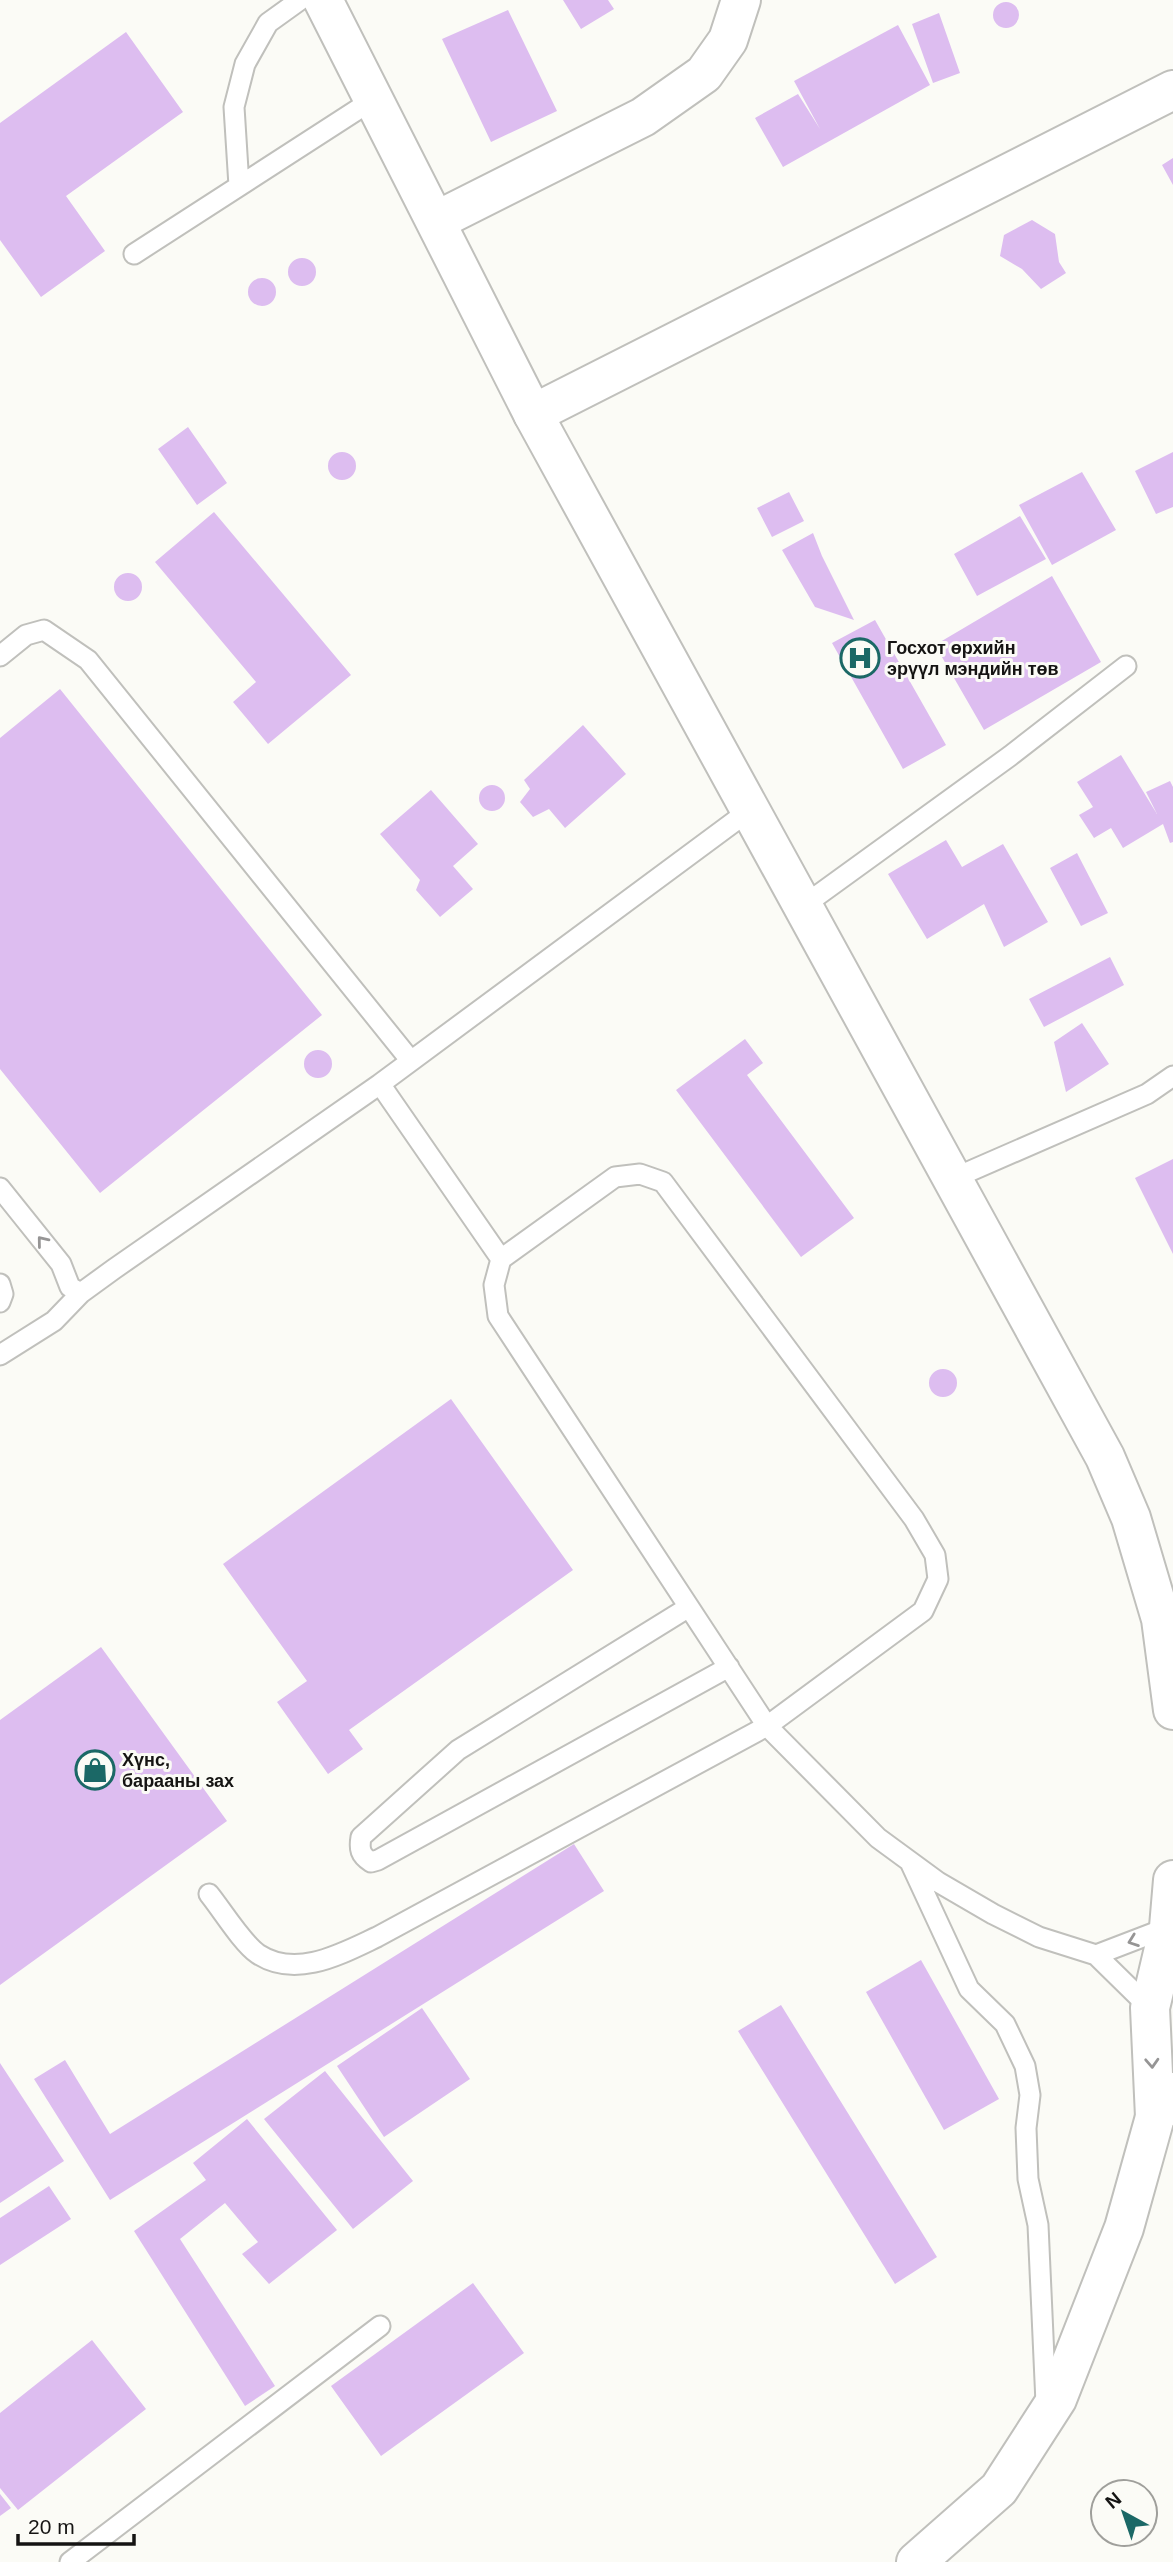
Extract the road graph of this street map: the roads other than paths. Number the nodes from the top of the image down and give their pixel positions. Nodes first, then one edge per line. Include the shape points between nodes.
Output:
1 (300, 0) edge
2 (323, 0) edge
3 (741, 0) edge
4 (1173, 90) edge
5 (374, 99) junction
6 (239, 186) junction
7 (436, 221) junction
8 (134, 254) dead end
9 (533, 414) junction
10 (0, 656) edge
11 (1126, 666) dead end
12 (750, 810) junction
13 (803, 906) junction
14 (411, 1061) junction
15 (1173, 1076) edge
16 (380, 1084) junction
17 (952, 1179) junction
18 (0, 1188) edge
19 (501, 1259) junction
20 (0, 1284) edge
21 (81, 1293) junction
22 (0, 1302) edge
23 (0, 1355) edge
24 (689, 1607) junction
25 (729, 1667) junction
26 (1173, 1710) edge
27 (767, 1726) junction
28 (909, 1861) junction
29 (1173, 1880) edge
30 (209, 1895) dead end
31 (1171, 1928) edge
32 (1096, 1955) junction
33 (1161, 2011) edge
34 (1164, 2105) edge
35 (380, 2326) dead end
36 (1046, 2416) junction
37 (70, 2562) edge
38 (916, 2562) edge

1 - 6 lane via 268,23 245,64 234,107
2 - 5 street
3 - 7 street via 728,40 704,74 643,117
4 - 9 street
5 - 6 lane
5 - 7 street
6 - 8 lane
7 - 9 street
9 - 12 street
10 - 14 lane via 26,635 44,630 88,660
11 - 13 lane
12 - 13 street
12 - 14 lane
13 - 17 street
14 - 16 lane
15 - 17 lane via 1147,1094
16 - 19 lane
16 - 21 lane
17 - 26 street via 1105,1457 1131,1518 1161,1619
21 -> 18 lane via 70,1287 61,1264
19 - 24 lane via 494,1285 498,1316
19 - 27 lane via 615,1178 640,1174 663,1182 914,1519 935,1555 938,1579 923,1611
20 - 22 lane
21 - 23 lane via 54,1321
24 - 25 lane
24 - 25 lane via 458,1750 361,1837 363,1857 378,1860
25 - 27 lane
27 - 28 lane via 840,1802
27 - 30 lane via 331,1959 289,1966 257,1954
28 - 32 lane via 992,1914 1039,1937
28 - 36 lane via 969,1989 1005,2024 1025,2066 1030,2095 1028,2179 1038,2225
29 - 31 street
31 -> 32 lane
31 - 33 street
32 - 33 lane
33 -> 34 street
34 - 36 street via 1124,2228 1057,2399
35 - 37 lane
36 - 38 street via 999,2488

